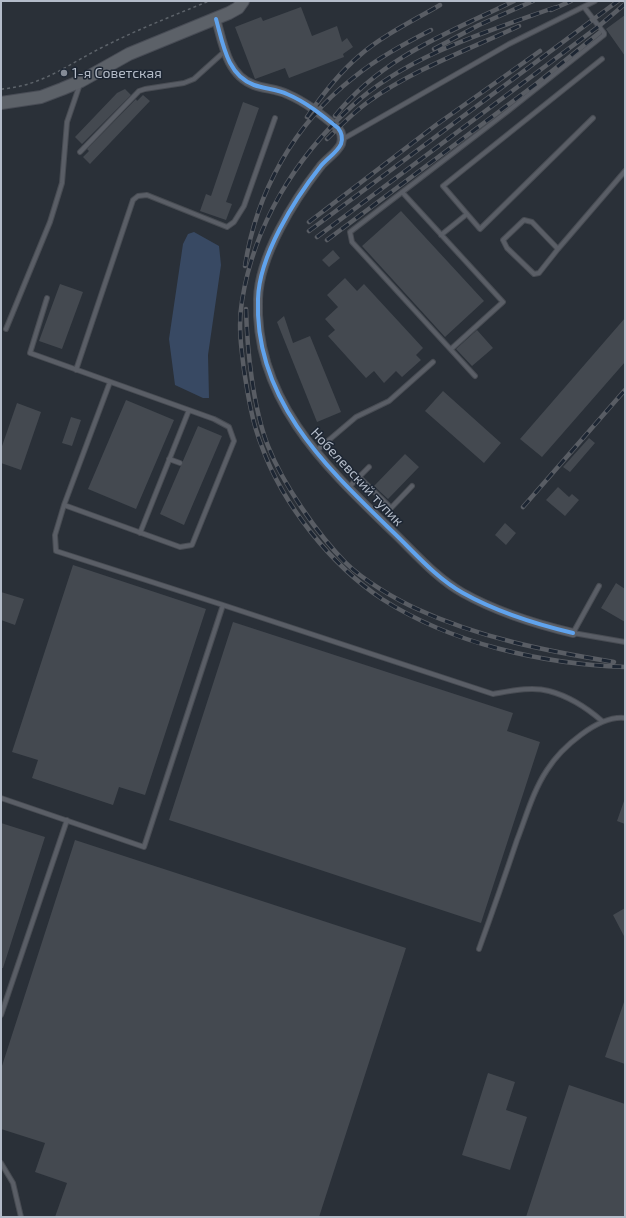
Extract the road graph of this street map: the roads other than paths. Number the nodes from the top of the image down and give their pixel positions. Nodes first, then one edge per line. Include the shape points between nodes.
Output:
1 (243, 1) edge
2 (595, 1) edge
3 (584, 7) junction
4 (216, 19) junction
5 (225, 51) junction
6 (602, 59) dead end
7 (81, 81) junction
8 (1, 103) edge
9 (275, 118) dead end
10 (593, 118) dead end
11 (342, 139) junction
12 (80, 152) dead end
13 (625, 171) edge
14 (402, 192) junction
15 (467, 214) junction
16 (441, 235) junction
17 (558, 249) junction
18 (47, 298) dead end
19 (6, 329) dead end
20 (451, 349) junction
21 (433, 362) dead end
22 (76, 370) junction
23 (475, 376) dead end
24 (110, 382) junction
25 (189, 410) junction
26 (315, 451) junction
27 (169, 459) junction
28 (180, 463) dead end
29 (369, 467) dead end
30 (359, 477) junction
31 (412, 486) dead end
32 (349, 487) junction
33 (64, 505) junction
34 (140, 533) junction
35 (599, 586) dead end
36 (223, 605) junction
37 (573, 633) junction
38 (625, 642) edge
39 (625, 718) edge
40 (602, 721) junction
41 (1, 798) edge
42 (67, 820) junction
43 (479, 949) dead end
44 (1, 1015) edge
45 (1, 1163) edge
46 (21, 1217) edge

1 - 4 main road via 238,8
2 - 3 lane
3 - 11 lane via 509,44
3 - 14 lane via 604,36
4 - 5 street
4 - 7 main road via 129,54
5 - 11 street via 231,65 244,82 285,93 303,101 338,128
5 - 12 lane via 194,79 139,91
6 - 15 lane via 443,186
7 - 8 main road via 41,97
7 - 19 lane via 67,122 62,183 35,262
9 - 22 lane via 244,206 234,222 227,227 147,195 138,196 133,200
10 - 15 lane via 480,229
11 - 26 street, Нобелевский тупик via 340,146 321,166 288,213 272,245 258,297 258,327 265,362 276,391 290,416
13 - 17 lane
14 - 16 lane
14 - 20 lane via 353,228 350,237
15 - 16 lane
16 - 20 lane via 503,302
17 - 17 lane via 532,222 524,220 503,240 507,248 534,274 539,273
18 - 22 lane via 30,353
20 - 23 lane
21 - 26 lane via 389,401 356,417
22 - 24 lane
24 - 25 lane
24 - 33 lane
25 - 27 lane
25 - 34 lane via 229,427 234,441 200,528 192,545 180,547
26 - 32 street, Нобелевский тупик
27 - 28 lane
27 - 34 lane
29 - 30 lane
30 - 31 lane via 391,508
30 - 32 lane
32 - 37 street, Нобелевский тупик via 437,574 462,593 505,613
33 - 34 lane
33 - 36 lane via 55,535 56,551
35 - 37 lane
36 - 40 lane via 493,694 520,690 548,690 588,709
36 - 42 lane via 144,847
37 - 38 lane
39 - 40 lane
40 - 43 lane via 580,736 547,769 532,798
41 - 42 lane
42 - 44 lane
45 - 46 lane via 13,1183

